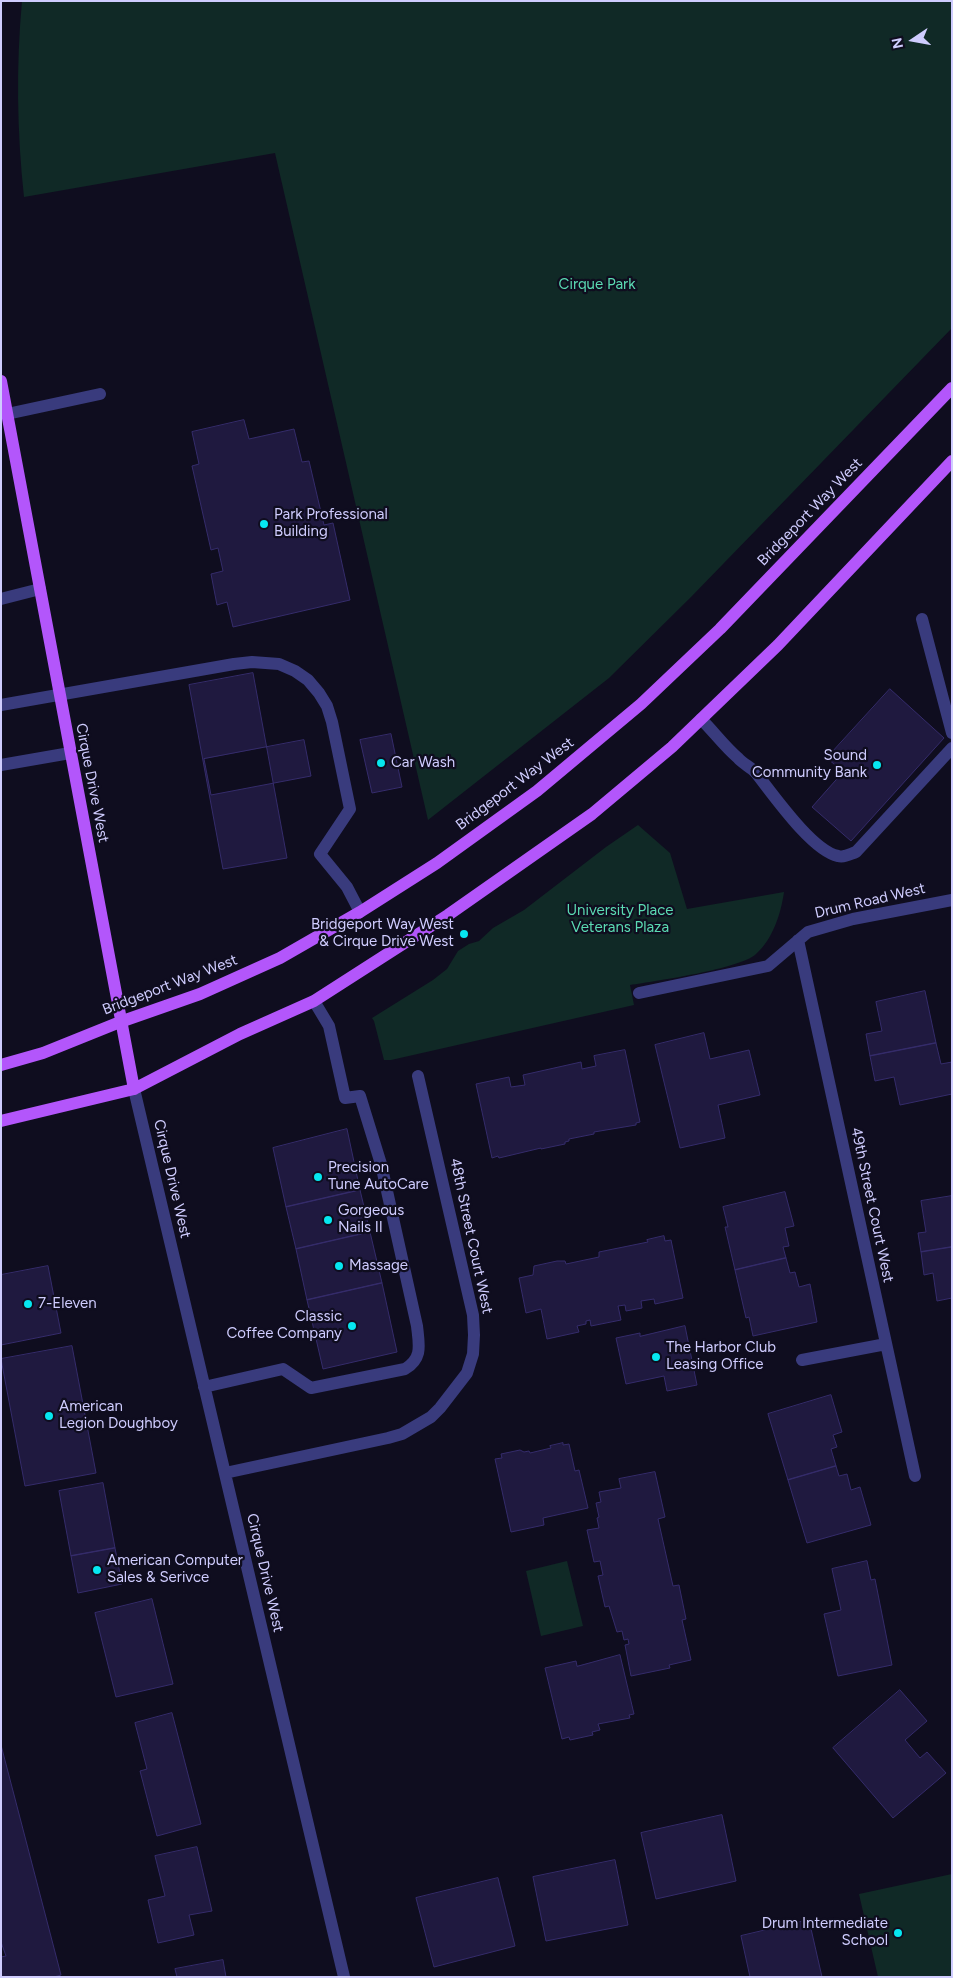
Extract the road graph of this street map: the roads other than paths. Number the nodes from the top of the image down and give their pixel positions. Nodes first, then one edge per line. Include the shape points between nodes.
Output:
1 (1, 381) edge
2 (952, 388) edge
3 (100, 394) dead end
4 (7, 414) junction
5 (952, 460) edge
6 (40, 589) junction
7 (1, 599) edge
8 (922, 619) dead end
9 (60, 696) junction
10 (1, 705) edge
11 (701, 719) junction
12 (952, 733) edge
13 (952, 748) edge
14 (70, 753) junction
15 (1, 765) edge
16 (952, 900) edge
17 (360, 912) junction
18 (798, 940) junction
19 (640, 993) dead end
20 (314, 1001) junction
21 (120, 1022) junction
22 (1, 1065) edge
23 (418, 1076) dead end
24 (134, 1089) junction
25 (1, 1121) edge
26 (886, 1344) junction
27 (802, 1360) dead end
28 (204, 1386) junction
29 (225, 1473) junction
30 (915, 1476) dead end
31 (344, 1977) edge

1 - 4 main road, Cirque Drive West
2 - 17 main road, Bridgeport Way West via 720,629 641,704 537,791 437,863
3 - 4 street
4 - 6 main road, Cirque Drive West
5 - 11 main road via 778,645
6 - 7 street
6 - 9 main road, Cirque Drive West
8 - 12 street
9 - 10 street
9 - 14 main road, Cirque Drive West
9 - 17 street via 252,662 280,664 308,680 327,706 350,809 320,854 347,887
11 - 13 street via 754,771 805,833 826,851 838,856 856,852 867,842
11 - 20 main road via 592,814 448,916
14 - 15 street
14 - 21 main road, Cirque Drive West
16 - 18 street, Drum Road West via 853,919 808,932
17 - 21 main road, Bridgeport Way West via 280,958 200,994
18 - 19 street, Drum Road West via 768,966
18 - 26 street, 49th Street Court West
20 - 24 main road via 240,1034
20 - 28 street via 329,1026 345,1098 360,1096 381,1164 417,1326 418,1354 414,1363 404,1369 311,1388 284,1369
21 - 22 main road, Bridgeport Way West via 43,1053
21 - 24 main road, Cirque Drive West
23 - 29 street, 48th Street Court West via 472,1315 473,1354 467,1372 431,1417 402,1434
24 - 25 main road
24 - 28 street, Cirque Drive West
26 - 27 street
26 - 30 street, 49th Street Court West
28 - 29 street, Cirque Drive West
29 - 31 street, Cirque Drive West

